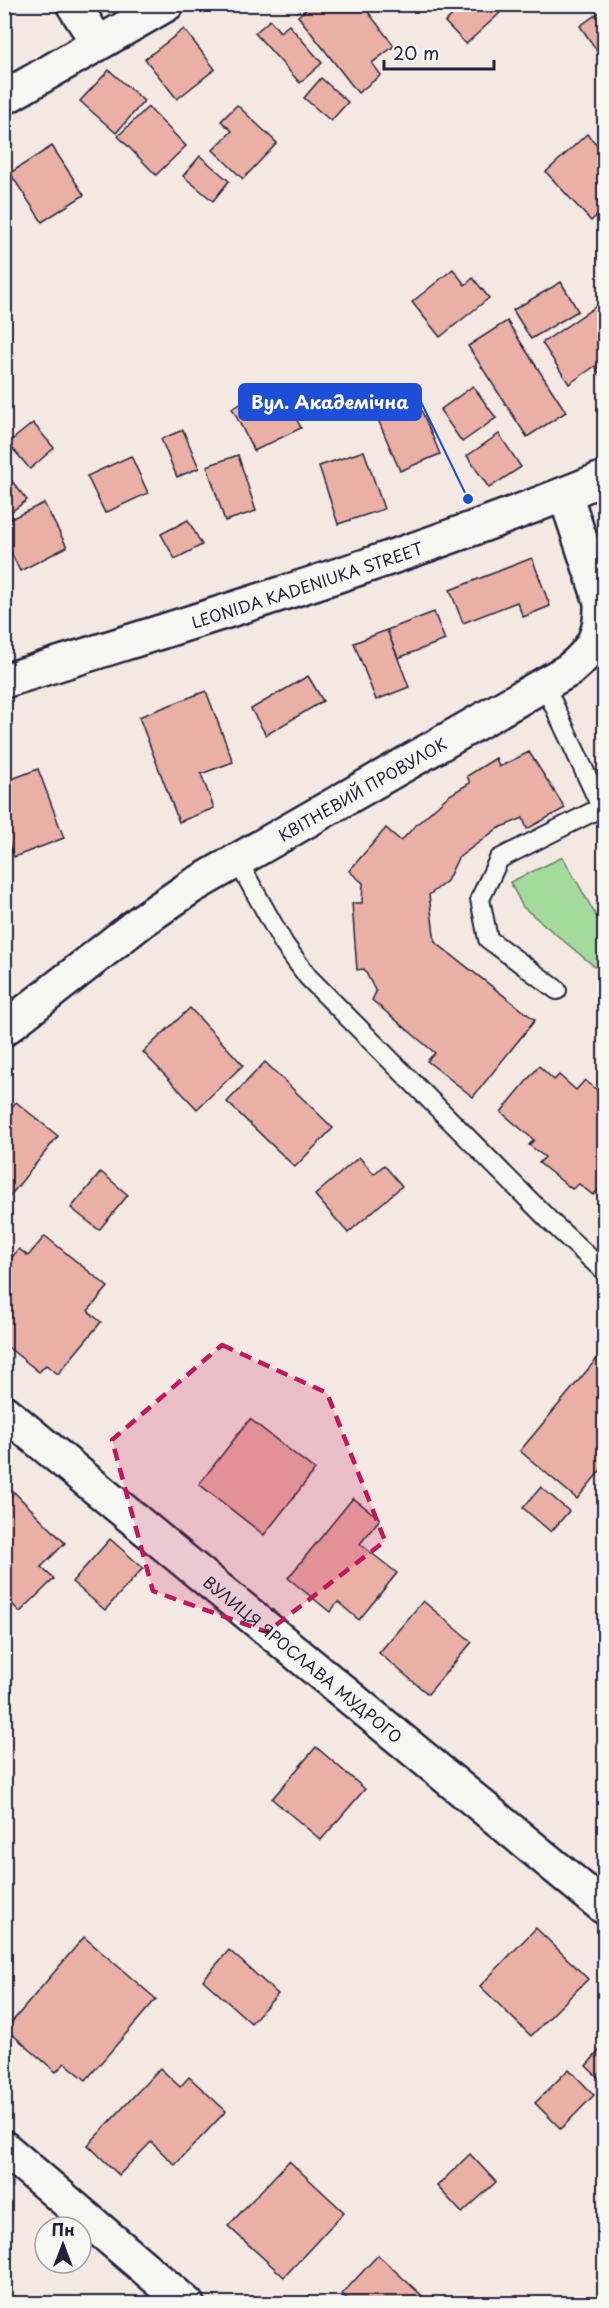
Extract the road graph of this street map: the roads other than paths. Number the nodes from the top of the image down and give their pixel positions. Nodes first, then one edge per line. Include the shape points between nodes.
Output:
1 (73, 4) edge
2 (167, 4) edge
3 (98, 43) junction
4 (4, 98) edge
5 (604, 478) edge
6 (565, 494) junction
7 (4, 681) edge
8 (544, 684) junction
9 (603, 810) edge
10 (237, 860) junction
11 (557, 990) dead end
12 (4, 1029) edge
13 (604, 1271) edge
14 (4, 1412) edge
15 (604, 1907) edge
16 (10, 2163) edge
17 (187, 2304) edge

1 - 3 street
2 - 3 street
3 - 4 street
5 - 6 street, LEONIDA KADENIUKA STREET
6 - 7 street, LEONIDA KADENIUKA STREET via 380,562
6 - 8 street, КВІТНЕВИЙ ПРОВУЛОК via 601,602 602,619 599,634 581,660
8 - 9 lane
8 - 10 street, КВІТНЕВИЙ ПРОВУЛОК
9 - 11 lane via 499,859 480,900 488,939
10 - 12 street, КВІТНЕВИЙ ПРОВУЛОК via 143,920
10 - 13 lane via 284,944 308,977
14 - 15 street, ВУЛИЦЯ ЯРОСЛАВА МУДРОГО
16 - 17 street

